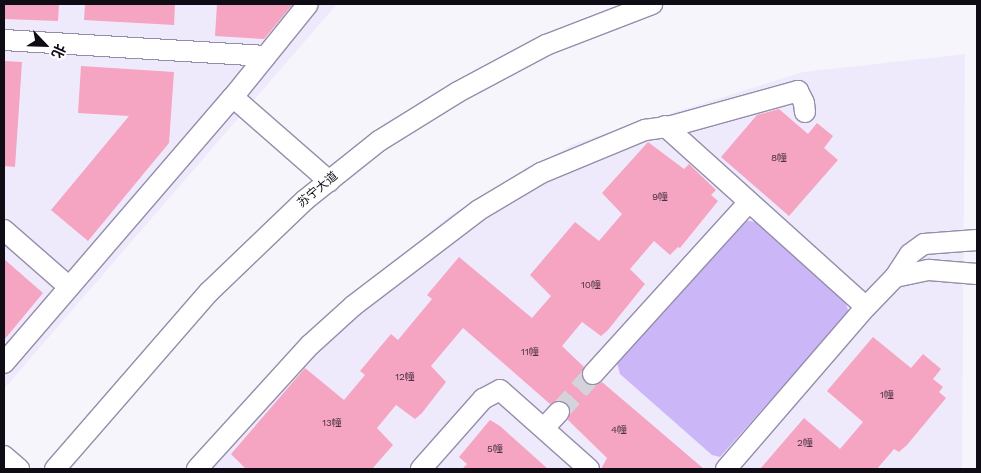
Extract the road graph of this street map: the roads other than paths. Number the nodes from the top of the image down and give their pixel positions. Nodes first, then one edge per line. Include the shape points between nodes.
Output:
1 (308, 4) edge
2 (652, 4) edge
3 (4, 40) edge
4 (266, 56) junction
5 (233, 97) junction
6 (804, 112) dead end
7 (666, 126) junction
8 (329, 181) junction
9 (749, 202) junction
10 (4, 230) edge
11 (977, 240) edge
12 (977, 274) edge
13 (895, 278) junction
14 (69, 287) junction
15 (866, 307) junction
16 (4, 363) edge
17 (592, 374) tunnel mouth
18 (559, 412) tunnel mouth
19 (544, 428) junction
20 (4, 456) edge
21 (19, 469) edge
22 (55, 469) edge
23 (198, 469) edge
24 (421, 469) edge
25 (589, 469) edge
26 (726, 469) edge

1 - 4 street
2 - 8 street, 苏宁大道 via 546,45 458,92 379,140
3 - 4 street
4 - 5 street
5 - 8 street
5 - 14 street
6 - 7 street via 798,91
7 - 9 street
7 - 23 street via 645,130 550,169 479,210 353,306 310,345
8 - 22 street, 苏宁大道 via 209,292
9 - 15 street
9 - 17 street
10 - 14 street
11 - 13 street via 924,244 910,254
12 - 13 street via 929,270
13 - 15 street
14 - 16 street
15 - 26 street
18 - 19 street
19 - 24 street via 500,390 483,399
19 - 25 street
20 - 21 street

